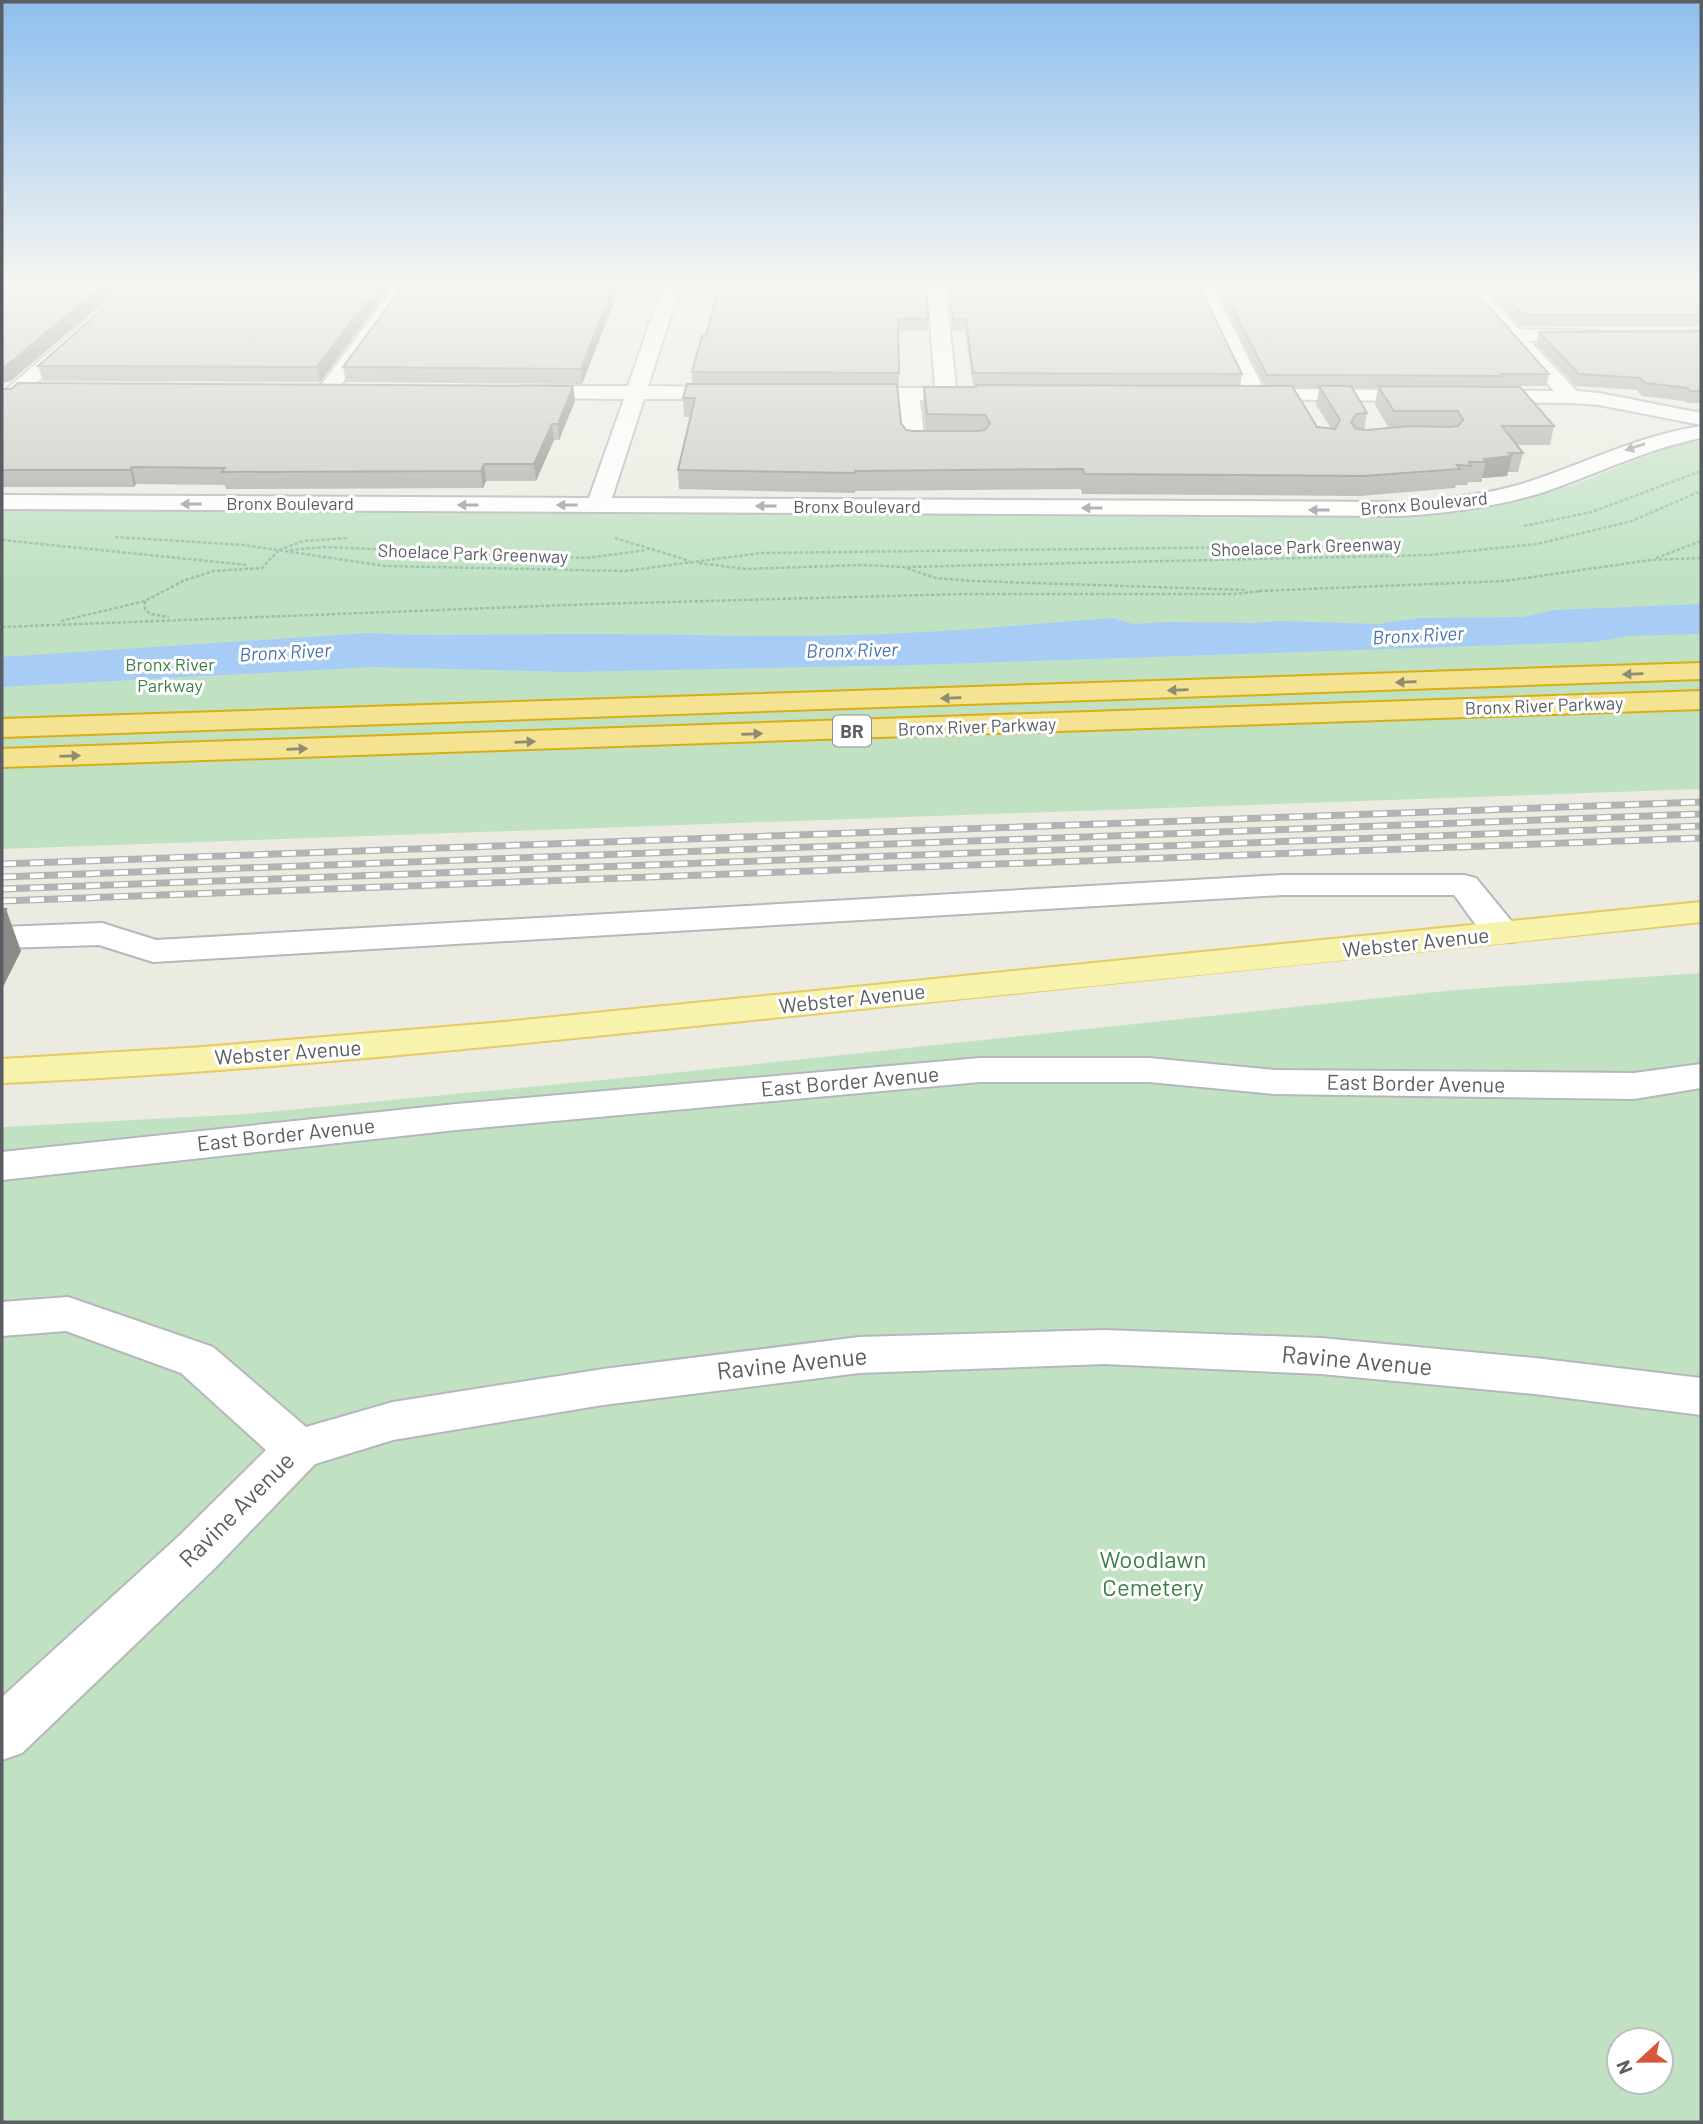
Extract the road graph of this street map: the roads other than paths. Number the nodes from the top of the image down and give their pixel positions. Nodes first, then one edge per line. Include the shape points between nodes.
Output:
1 (24, 381) edge
2 (327, 381) edge
3 (639, 381) edge
4 (945, 381) edge
5 (1250, 381) edge
6 (1556, 381) edge
7 (44, 390) edge
8 (353, 392) edge
9 (500, 392) edge
10 (635, 393) junction
11 (758, 393) edge
12 (827, 394) edge
13 (909, 394) junction
14 (946, 394) junction
15 (1000, 394) edge
16 (7, 395) edge
17 (1230, 395) edge
18 (1257, 395) junction
19 (1297, 396) junction
20 (1356, 396) junction
21 (1391, 396) junction
22 (1571, 397) junction
23 (1405, 416) edge
24 (1310, 418) edge
25 (1370, 418) dead end
26 (1701, 419) edge
27 (1701, 432) edge
28 (976, 441) edge
29 (2, 502) edge
30 (598, 505) junction
31 (1701, 671) edge
32 (1701, 700) edge
33 (2, 728) edge
34 (2, 758) edge
35 (1701, 912) edge
36 (1504, 934) junction
37 (2, 937) edge
38 (2, 1071) edge
39 (1701, 1076) edge
40 (2, 1166) edge
41 (2, 1319) edge
42 (1655, 1391) junction
43 (1701, 1397) edge
44 (1701, 1419) edge
45 (298, 1449) junction
46 (2, 1734) edge

1 - 16 street
2 - 8 street via 319,391
3 - 10 street
4 - 14 street
5 - 18 street
6 - 22 street
7 - 16 street
9 - 10 street
10 - 11 street
10 - 30 street
12 - 13 street
13 - 14 street
13 - 28 street via 914,441
14 - 15 street
17 - 18 street
18 - 19 street
19 - 20 street
19 - 24 street
20 - 21 street
20 - 25 street
21 - 22 street
21 - 23 street
22 - 26 street
27 -> 30 street, Bronx Boulevard via 1641,445 1514,493 1425,507
30 -> 29 street, Bronx Boulevard
31 -> 33 highway, Bronx River Parkway / BR
34 -> 32 highway, Bronx River Parkway / BR
35 - 36 main road, Webster Avenue
36 - 37 street via 1464,885 1282,885 153,951 102,934
36 - 38 main road, Webster Avenue via 339,1050
39 - 40 street, East Border Avenue via 1633,1086 1274,1082 1149,1070 980,1070 456,1117
41 - 45 street via 68,1314 197,1360
42 - 43 street, Ravine Avenue
42 - 44 street
42 - 45 street, Ravine Avenue via 1321,1356 1104,1348 859,1355 603,1387 393,1421
45 - 46 street, Ravine Avenue via 197,1552

